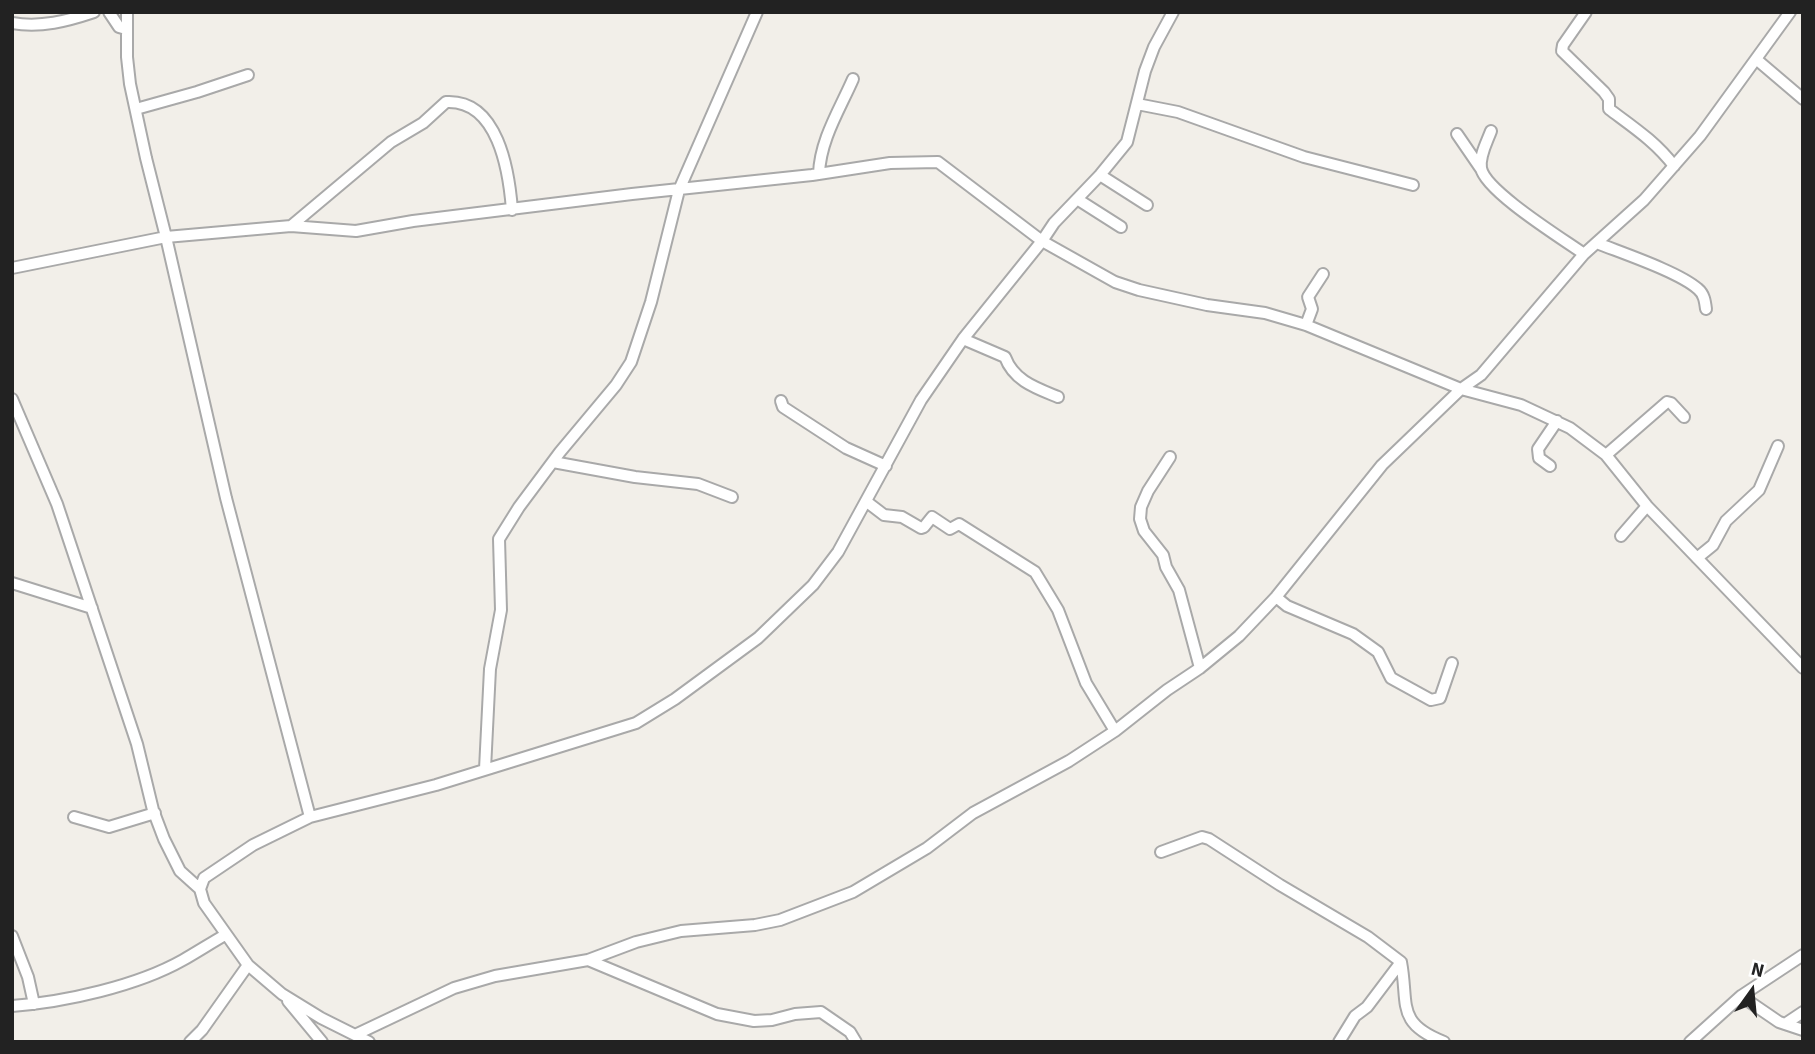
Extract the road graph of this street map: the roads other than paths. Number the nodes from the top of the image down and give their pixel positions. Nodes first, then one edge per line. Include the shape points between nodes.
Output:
1 (94, 12) edge
2 (109, 12) edge
3 (128, 12) edge
4 (757, 12) edge
5 (1173, 12) edge
6 (1586, 12) edge
7 (1790, 12) edge
8 (12, 23) edge
9 (126, 29) junction
10 (1756, 59) junction
11 (248, 75) dead end
12 (853, 79) dead end
13 (1803, 99) edge
14 (1138, 104) junction
15 (136, 108) junction
16 (1491, 131) dead end
17 (1457, 134) dead end
18 (1674, 166) junction
19 (1481, 169) junction
20 (820, 174) junction
21 (1100, 175) junction
22 (1413, 185) dead end
23 (679, 190) junction
24 (1077, 199) junction
25 (1147, 205) dead end
26 (512, 210) junction
27 (291, 226) junction
28 (1121, 227) dead end
29 (166, 237) junction
30 (1042, 241) junction
31 (1597, 243) junction
32 (1584, 254) junction
33 (12, 268) edge
34 (1323, 274) dead end
35 (1706, 309) dead end
36 (1306, 325) junction
37 (963, 339) junction
38 (1461, 390) junction
39 (1058, 397) dead end
40 (12, 399) edge
41 (782, 401) dead end
42 (1684, 417) dead end
43 (1557, 421) junction
44 (1778, 446) dead end
45 (1606, 455) junction
46 (1170, 457) dead end
47 (553, 462) junction
48 (886, 466) junction
49 (1550, 466) dead end
50 (732, 497) dead end
51 (867, 502) junction
52 (1647, 506) junction
53 (1621, 536) dead end
54 (1698, 558) junction
55 (12, 583) edge
56 (1276, 597) junction
57 (92, 608) junction
58 (1452, 663) dead end
59 (1200, 668) junction
60 (1803, 668) edge
61 (1115, 731) junction
62 (485, 769) junction
63 (155, 813) junction
64 (74, 817) dead end
65 (310, 817) junction
66 (1161, 852) dead end
67 (201, 889) junction
68 (225, 934) junction
69 (12, 936) edge
70 (1803, 955) edge
71 (588, 960) junction
72 (1401, 962) junction
73 (248, 965) junction
74 (282, 994) junction
75 (1741, 996) junction
76 (34, 1004) junction
77 (12, 1006) edge
78 (1803, 1012) edge
79 (1785, 1024) junction
80 (1803, 1030) edge
81 (357, 1034) junction
82 (190, 1042) edge
83 (322, 1042) edge
84 (369, 1042) edge
85 (856, 1042) edge
86 (1339, 1042) edge
87 (1444, 1042) edge
88 (1690, 1042) edge

1 - 8 street via 50,24
2 - 9 street via 119,27
3 - 9 street
4 - 23 street
5 - 14 street via 1149,59
6 - 18 street via 1562,51 1604,92 1609,108 1653,141
7 - 10 street
9 - 15 street
10 - 13 street
10 - 18 street
11 - 15 street
12 - 20 street via 824,143
14 - 21 street via 1127,142
14 - 22 street via 1178,112 1304,157
15 - 29 street
16 - 19 street
17 - 19 street
18 - 31 street
19 - 32 street via 1509,201
20 - 23 street
20 - 30 street via 890,163 938,162
21 - 24 street
21 - 25 street
23 - 26 street
23 - 47 street via 652,302 631,362
24 - 28 street
24 - 30 street
26 - 27 street via 356,231
26 - 27 street via 502,148 481,114 467,104 446,102
27 - 29 street
29 - 33 street
29 - 65 street via 226,498
30 - 36 street via 1092,271 1139,290 1244,308
30 - 37 street
31 - 32 street
31 - 35 street via 1697,288
32 - 38 street via 1481,375
34 - 36 street via 1308,297 1312,309
36 - 38 street
37 - 39 street via 1005,357 1019,378
37 - 48 street via 920,400
38 - 43 street via 1521,404
38 - 56 street via 1382,465
40 - 57 street via 48,481
41 - 48 street via 783,407 846,448
42 - 45 street via 1667,402
43 - 45 street
43 - 49 street via 1538,449 1539,458
44 - 54 street via 1759,490 1726,521 1713,545
45 - 52 street
46 - 59 street via 1148,491 1140,519 1179,590
47 - 50 street via 698,484
47 - 62 street via 499,539 501,610 490,669
48 - 51 street
51 - 61 street via 921,528 932,517 950,529 959,524 1035,572 1058,610 1086,683
51 - 62 street via 813,584 758,638 675,699 636,723
52 - 53 street
52 - 54 street
54 - 60 street
55 - 57 street
56 - 58 street via 1353,634 1378,652 1391,678 1431,700 1440,698
56 - 59 street
57 - 63 street
59 - 61 street
61 - 71 street via 973,813 927,848 853,892 780,920 681,931
62 - 65 street
63 - 64 street via 109,827
63 - 67 street via 180,870
65 - 67 street via 216,869 204,878
66 - 72 street via 1209,839 1368,936
67 - 68 street via 204,903
68 - 73 street
68 - 76 street via 159,971 84,996
69 - 76 street
70 - 75 street
71 - 81 street via 454,988
71 - 85 street via 717,1014 754,1021 821,1012 850,1032
72 - 86 street
72 - 87 street via 1408,1016 1420,1031
73 - 74 street
73 - 82 street
74 - 81 street
74 - 83 street
75 - 79 street
75 - 88 street
76 - 77 street
78 - 79 street
79 - 80 street
81 - 84 street

